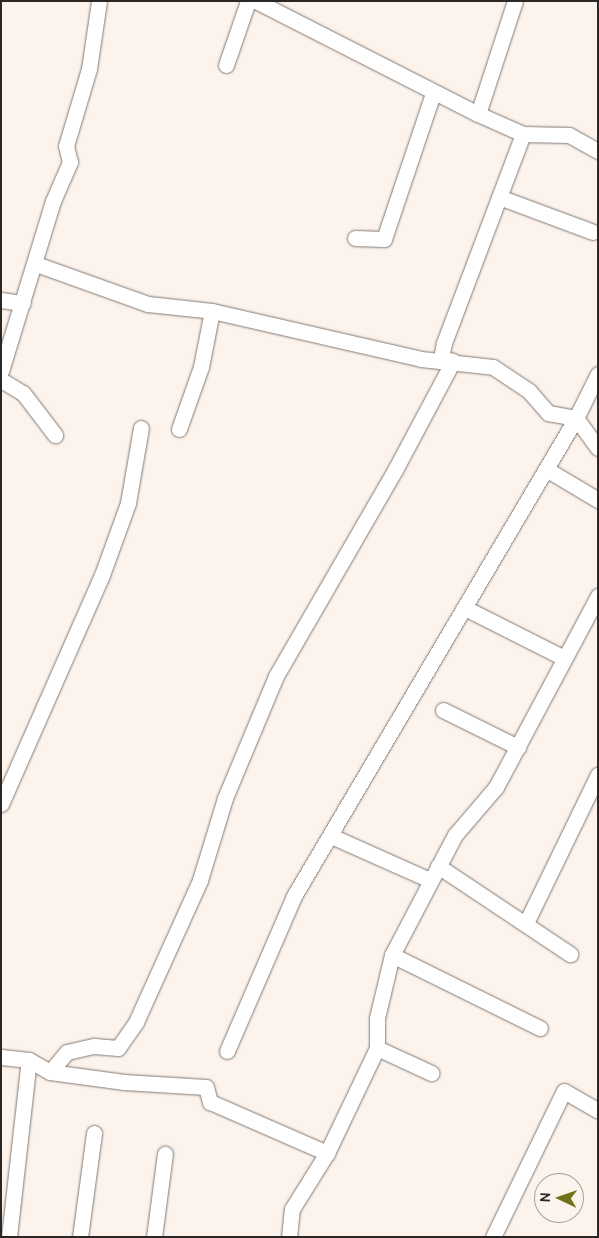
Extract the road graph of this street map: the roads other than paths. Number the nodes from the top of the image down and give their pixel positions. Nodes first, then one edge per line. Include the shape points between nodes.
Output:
1 (99, 1) edge
2 (248, 1) edge
3 (256, 1) edge
4 (515, 1) edge
5 (226, 65) dead end
6 (433, 93) junction
7 (478, 114) junction
8 (524, 134) junction
9 (598, 151) edge
10 (499, 197) junction
11 (593, 232) dead end
12 (356, 238) dead end
13 (36, 264) junction
14 (1, 300) edge
15 (23, 303) junction
16 (212, 311) junction
17 (453, 361) junction
18 (1, 371) edge
19 (598, 374) edge
20 (1, 380) edge
21 (576, 418) junction
22 (141, 428) dead end
23 (179, 428) dead end
24 (55, 435) dead end
25 (598, 448) edge
26 (546, 469) junction
27 (598, 500) edge
28 (598, 596) edge
29 (465, 608) junction
30 (564, 658) junction
31 (443, 710) dead end
32 (518, 746) junction
33 (598, 775) edge
34 (1, 804) edge
35 (331, 836) junction
36 (438, 866) junction
37 (430, 880) junction
38 (526, 922) junction
39 (570, 954) dead end
40 (392, 955) junction
41 (540, 1028) dead end
42 (377, 1048) junction
43 (227, 1050) dead end
44 (1, 1056) edge
45 (29, 1060) junction
46 (50, 1072) junction
47 (430, 1073) dead end
48 (598, 1111) edge
49 (94, 1133) dead end
50 (327, 1153) junction
51 (164, 1154) dead end
52 (9, 1237) edge
53 (80, 1237) edge
54 (154, 1237) edge
55 (289, 1237) edge
56 (493, 1237) edge

1 - 13 street via 89,68 66,146 70,162 52,201
2 - 5 street
3 - 6 street via 353,48
4 - 7 street
6 - 7 street
6 - 12 street via 384,239
7 - 8 street
8 - 9 street via 569,135
8 - 10 street
10 - 11 street
10 - 17 street via 444,343 441,358
13 - 15 street
13 - 16 street via 148,304
14 - 15 street
15 - 18 street
16 - 17 street via 421,359
16 - 23 street via 201,367
17 - 21 street via 493,367 529,390 548,412
17 - 46 street via 395,470 276,676 225,798 200,880 136,1022 118,1048 94,1046 66,1052
19 - 21 street
20 - 24 street via 24,393
21 - 25 street
21 - 26 street
22 - 34 street via 128,503 102,575
26 - 27 street
26 - 29 street
28 - 30 street
29 - 30 street
29 - 35 street
30 - 32 street
31 - 32 street
32 - 36 street via 496,787 455,835
33 - 38 street
35 - 37 street
35 - 43 street via 294,896
36 - 37 street
36 - 38 street
37 - 40 street
38 - 39 street
40 - 41 street
40 - 42 street via 377,1018
42 - 47 street
42 - 50 street
44 - 45 street
45 - 46 street
45 - 52 street
46 - 50 street via 124,1082 206,1087 210,1102
48 - 56 street via 564,1091
49 - 53 street
50 - 55 street via 292,1209
51 - 54 street

